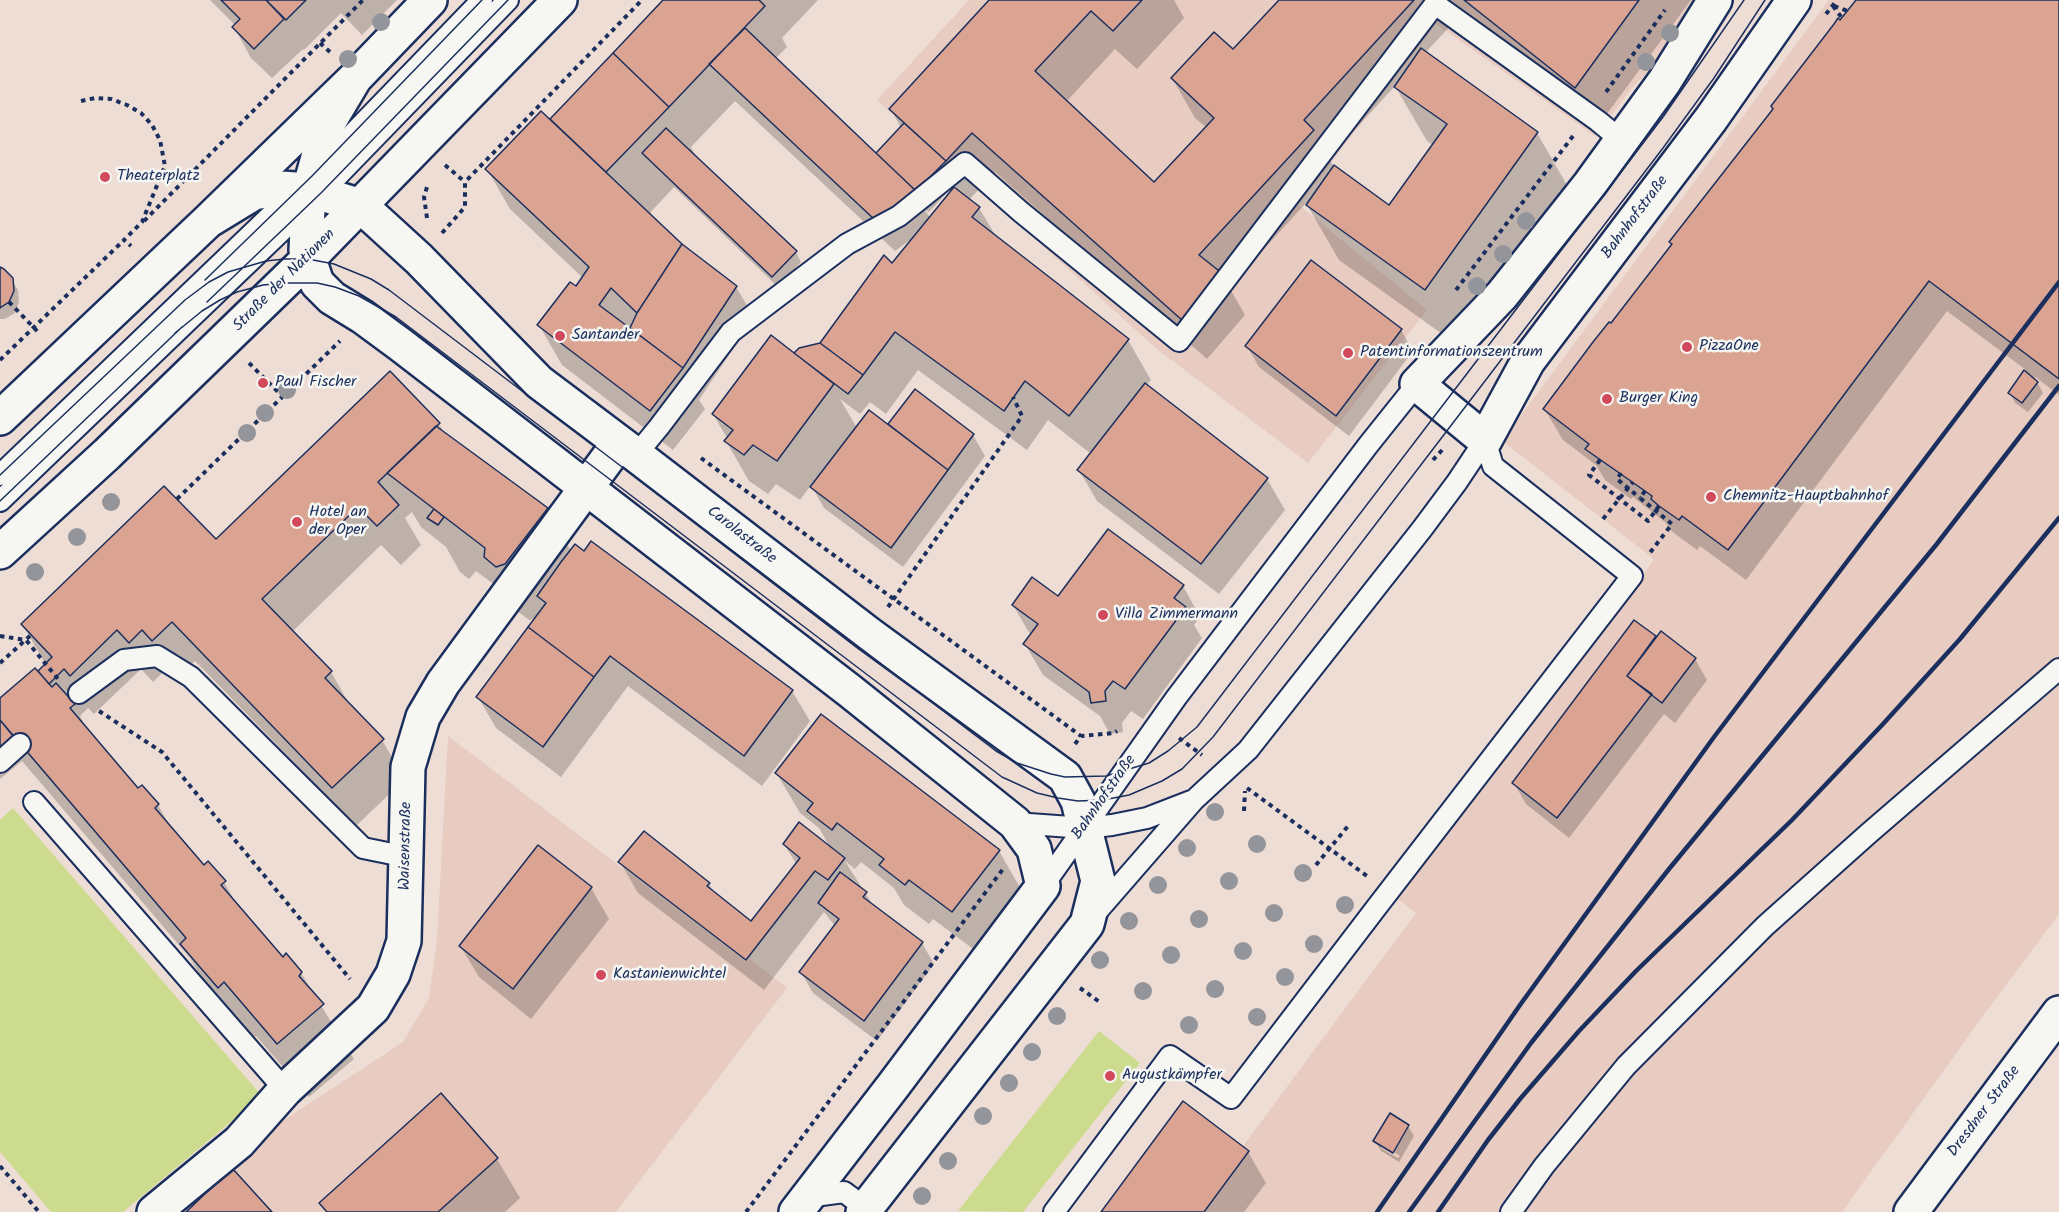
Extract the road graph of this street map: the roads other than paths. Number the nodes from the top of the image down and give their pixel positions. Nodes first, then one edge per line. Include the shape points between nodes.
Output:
1 (430, 0) edge
2 (482, 0) edge
3 (508, 0) edge
4 (560, 0) edge
5 (1715, 0) edge
6 (1794, 0) edge
7 (355, 78) junction
8 (1621, 141) junction
9 (310, 191) junction
10 (361, 206) junction
11 (208, 221) junction
12 (308, 259) junction
13 (1417, 384) junction
14 (0, 418) edge
15 (1485, 440) junction
16 (627, 449) junction
17 (0, 475) edge
18 (586, 487) junction
19 (0, 501) edge
20 (0, 552) edge
21 (2059, 669) edge
22 (71, 689) road end
23 (20, 744) dead end
24 (0, 762) edge
25 (1194, 800) junction
26 (33, 802) dead end
27 (1015, 823) junction
28 (1085, 828) junction
29 (408, 857) junction
30 (1043, 886) junction
31 (1087, 924) junction
32 (2059, 1013) edge
33 (285, 1090) junction
34 (854, 1138) junction
35 (801, 1204) edge
36 (861, 1206) edge
37 (154, 1212) edge
38 (1054, 1212) edge
39 (1511, 1212) edge
40 (1911, 1212) edge

1 - 7 main road
2 - 9 lane
3 - 9 lane
4 - 10 main road, Straße der Nationen
5 - 8 main road, Bahnhofstraße via 1664,82
6 - 15 main road, Bahnhofstraße via 1711,119 1528,362
7 - 9 main road via 327,125
7 - 11 main road
8 - 13 main road, Bahnhofstraße via 1502,296
8 - 16 lane via 1435,4 1179,341 965,164 899,216 847,244 731,332 659,427
9 - 10 main road, Carolastraße
9 - 11 main road, Carolastraße via 281,188 254,193
9 - 12 main road
9 - 17 lane
9 - 19 lane
10 - 12 main road, Straße der Nationen
10 - 16 main road, Carolastraße via 428,248 539,382
11 - 14 main road
12 - 18 main road via 317,283 332,298 363,317
12 - 20 main road, Straße der Nationen
13 - 15 main road
13 - 28 lane, Bahnhofstraße via 1158,722
15 - 25 lane, Bahnhofstraße via 1457,482 1248,750
15 - 38 lane via 1493,466 1632,576 1231,1098 1170,1056
16 - 18 main road, Waisenstraße
16 - 28 main road, Carolastraße via 869,634 1065,777 1078,801
18 - 27 main road
18 - 29 main road, Waisenstraße via 442,683 423,717 408,767
21 - 39 lane via 1765,926 1626,1066
22 - 29 lane via 124,660 157,656 191,677 363,848
23 - 24 lane
25 - 28 lane via 1147,818
25 - 31 lane, Bahnhofstraße
26 - 33 lane
27 - 28 lane
27 - 30 main road via 1034,849
28 - 30 lane, Bahnhofstraße
28 - 31 main road, Carolastraße via 1098,881
29 - 33 main road, Waisenstraße via 405,941 393,974 373,1008
30 - 34 main road, Bahnhofstraße
31 - 36 main road, Bahnhofstraße
32 - 40 main road, Dresdner Straße
33 - 37 main road, Waisenstraße via 239,1142
34 - 35 main road, Bahnhofstraße
34 - 36 lane
35 - 36 lane

